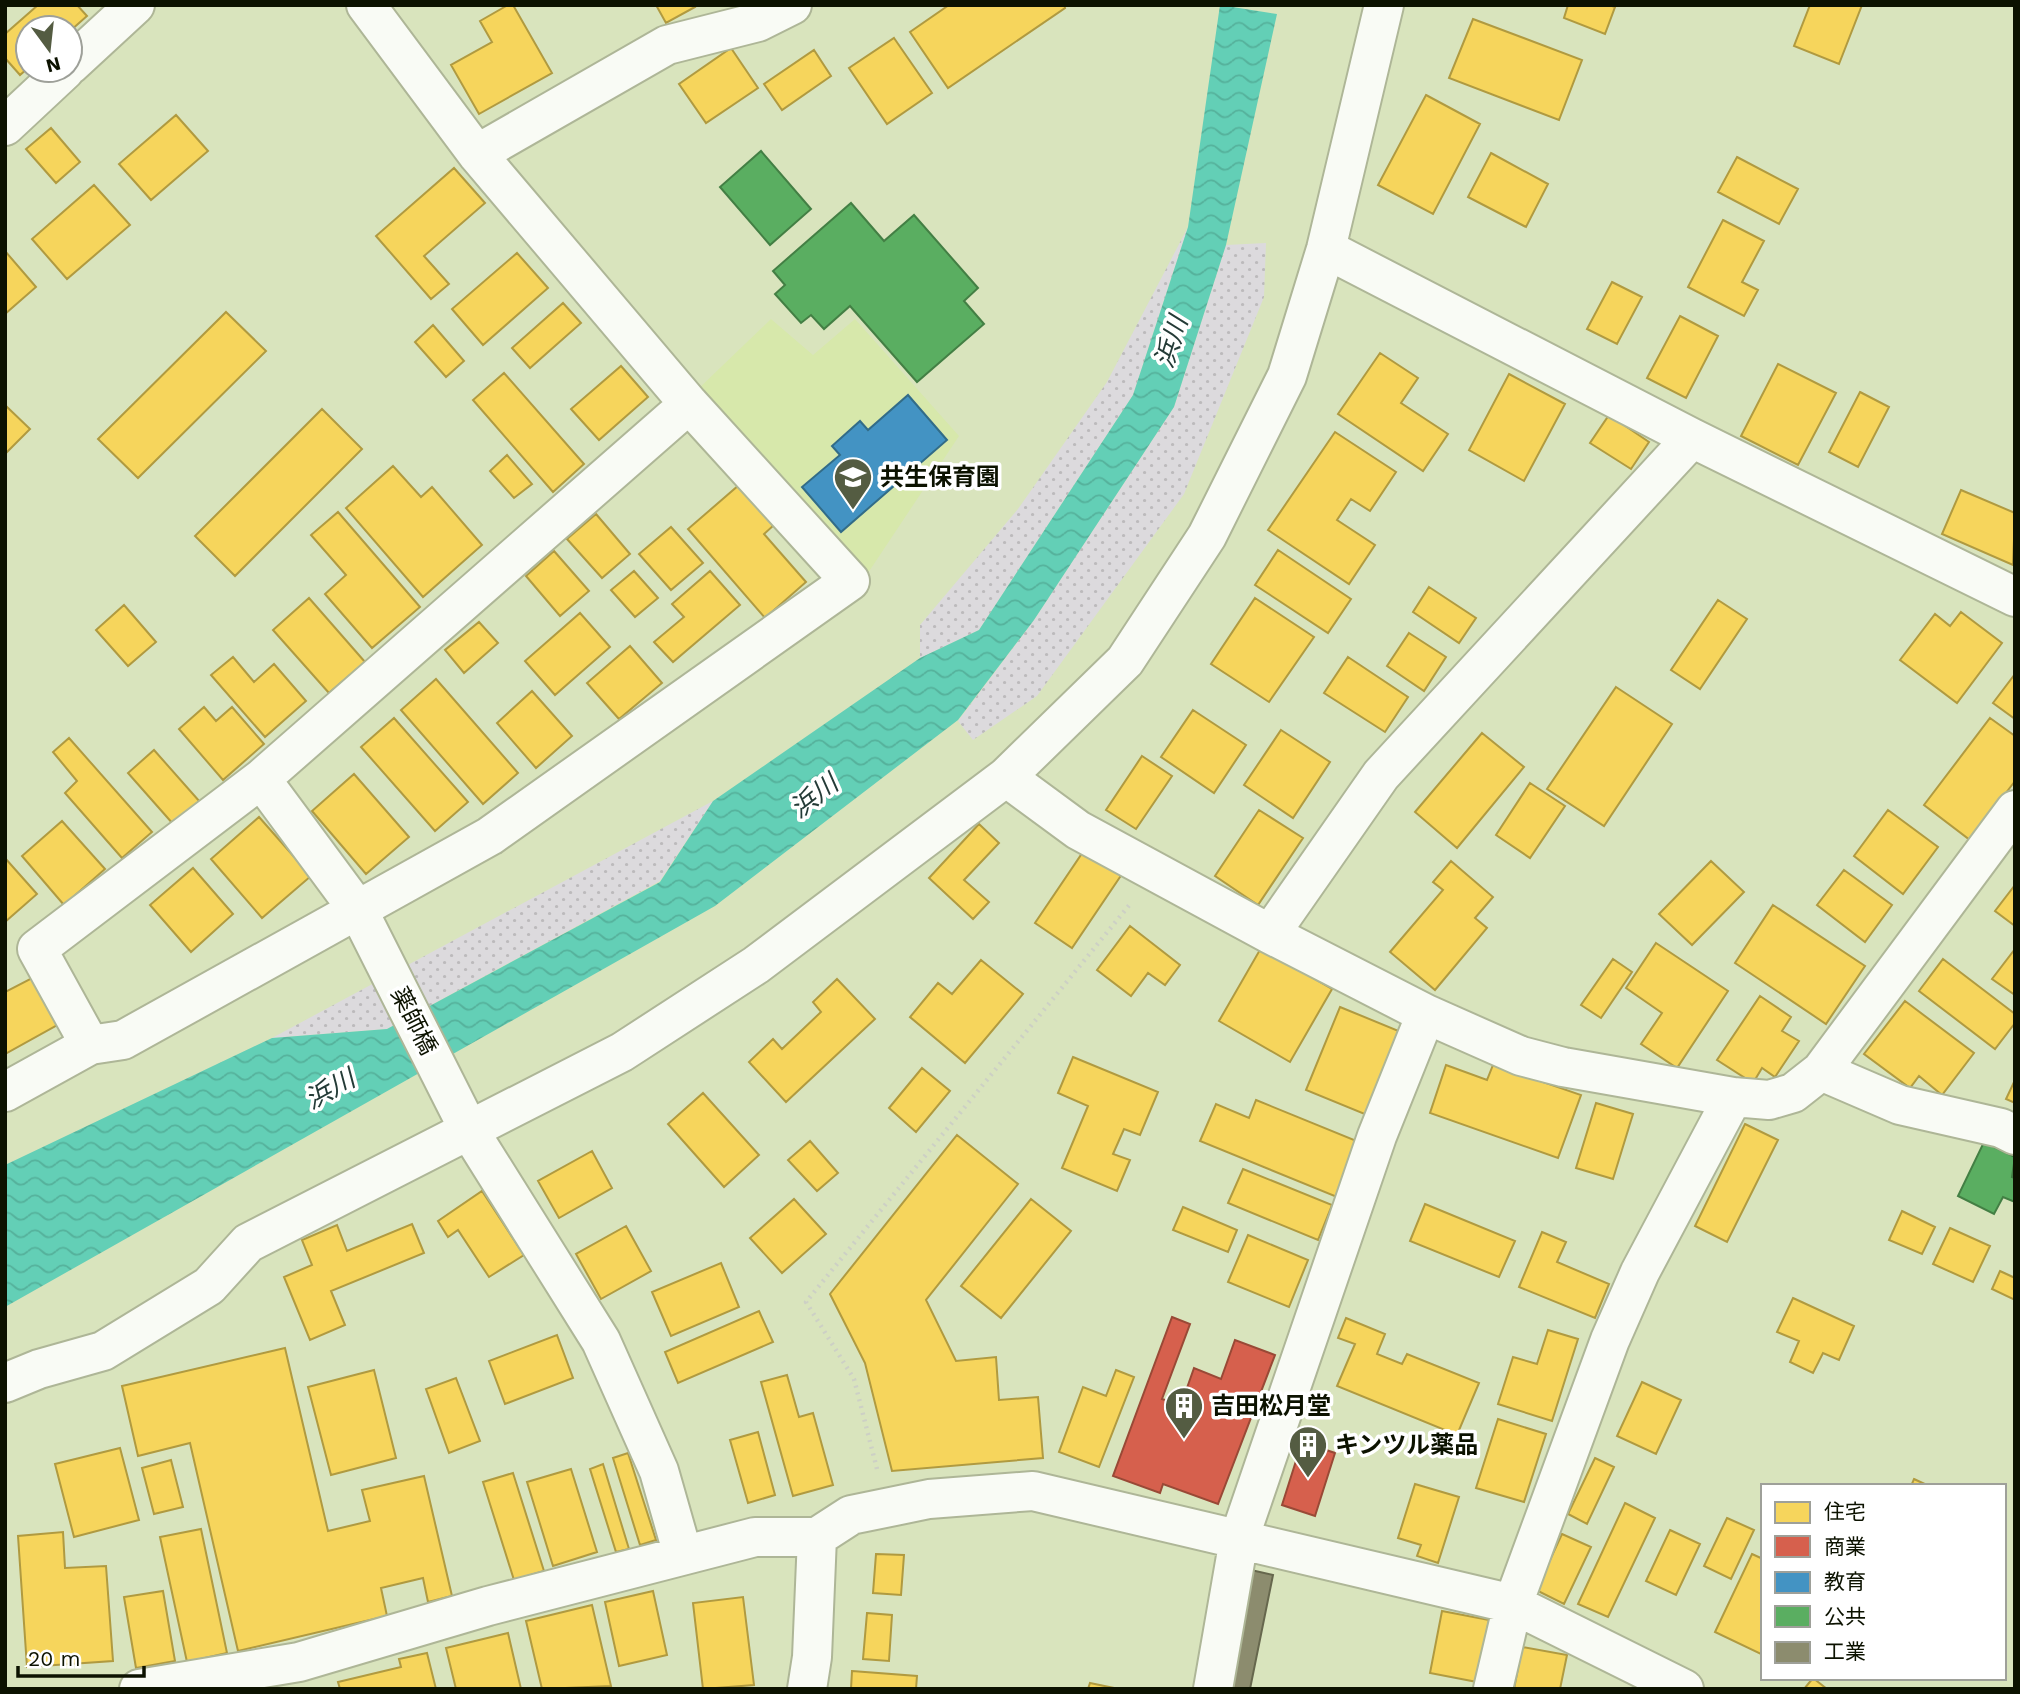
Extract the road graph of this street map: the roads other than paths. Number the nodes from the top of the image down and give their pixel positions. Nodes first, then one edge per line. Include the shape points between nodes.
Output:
1 (135, 5) edge
2 (366, 5) edge
3 (792, 5) edge
4 (1384, 5) edge
5 (84, 52) edge
6 (47, 84) edge
7 (10, 113) edge
8 (477, 153) junction
9 (1326, 249) junction
10 (689, 404) junction
11 (1692, 438) junction
12 (2015, 597) edge
13 (1006, 777) junction
14 (261, 779) junction
15 (2015, 810) edge
16 (358, 910) junction
17 (1270, 934) junction
18 (1426, 1014) junction
19 (90, 1045) junction
20 (1821, 1071) junction
21 (5, 1092) edge
22 (1733, 1097) junction
23 (470, 1132) junction
24 (2015, 1135) edge
25 (5, 1383) edge
26 (817, 1538) junction
27 (1239, 1539) junction
28 (683, 1555) junction
29 (1513, 1604) junction
30 (139, 1689) edge
31 (807, 1689) edge
32 (1213, 1689) edge
33 (1493, 1689) edge
34 (1684, 1689) edge

1 - 5 street
2 - 8 street
3 - 8 street via 758,22 667,45
4 - 9 street
6 - 7 street
8 - 10 street
9 - 11 street
9 - 13 street via 1287,376 1207,536 1125,661
10 - 14 street
10 - 16 street via 850,581 490,836
11 - 12 street
11 - 17 street via 1381,775
13 - 17 street via 1078,830
13 - 23 street via 756,965 622,1052
14 - 16 street, 薬師橋
14 - 19 street via 37,948
15 - 20 street
16 - 19 street via 123,1040
16 - 23 street, 薬師橋
17 - 18 street
18 - 22 street via 1521,1056
18 - 27 street via 1377,1136
19 - 21 street
20 - 22 street via 1793,1093 1769,1100
20 - 24 street via 1900,1105
22 - 29 street via 1640,1272 1615,1329
23 - 25 street via 248,1243 209,1286 103,1351
23 - 28 street, 薬師橋 via 600,1341 659,1471
26 - 27 street via 851,1515 929,1499 1033,1491
26 - 28 street via 755,1538
26 - 31 street
27 - 29 street
27 - 32 street
28 - 30 street via 299,1662
29 - 33 street
29 - 34 street

